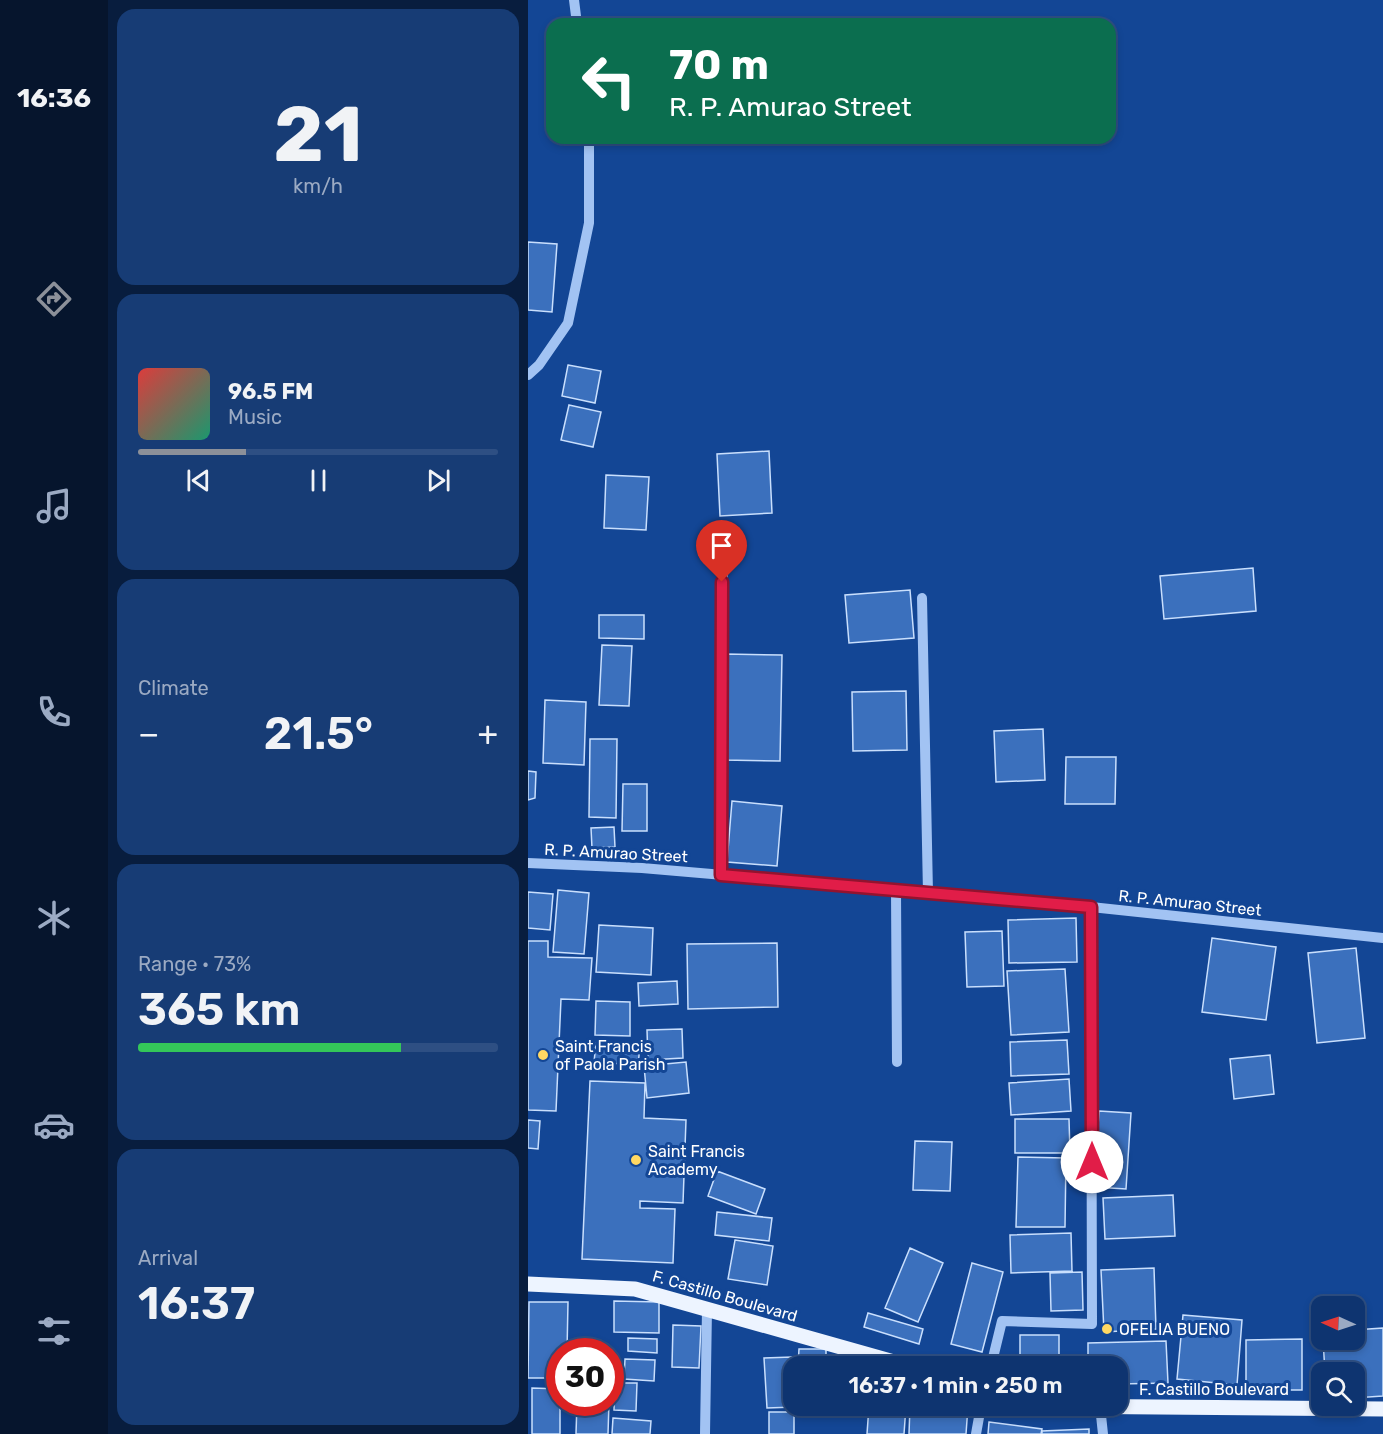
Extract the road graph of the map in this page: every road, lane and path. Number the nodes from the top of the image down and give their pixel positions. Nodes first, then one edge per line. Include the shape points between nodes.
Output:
1 (574, 0) edge
2 (576, 18) edge
3 (589, 144) edge
4 (528, 375) edge
5 (723, 537) dead end
6 (922, 598) dead end
7 (528, 863) edge
8 (721, 875) junction
9 (896, 890) junction
10 (928, 893) junction
11 (1091, 907) junction
12 (1383, 938) edge
13 (897, 1062) dead end
14 (528, 1284) edge
15 (707, 1309) junction
16 (874, 1356) edge
17 (994, 1356) edge
18 (1128, 1406) edge
19 (1383, 1409) edge
20 (979, 1416) edge
21 (1101, 1416) edge
22 (705, 1434) edge
23 (976, 1434) edge
24 (1103, 1434) edge

1 - 2 street
3 - 4 street via 590,223 568,323
5 - 8 street
6 - 10 street
7 - 8 street, R. P. Amurao Street
8 - 9 street, R. P. Amurao Street
9 - 10 street, R. P. Amurao Street
9 - 13 street
10 - 11 street, R. P. Amurao Street
11 - 12 street, R. P. Amurao Street
11 - 17 street via 1092,1324 1002,1321
14 - 15 main road, F. Castillo Boulevard via 635,1289
15 - 16 main road, F. Castillo Boulevard
15 - 22 street
18 - 19 main road, F. Castillo Boulevard
20 - 23 street
21 - 24 street

